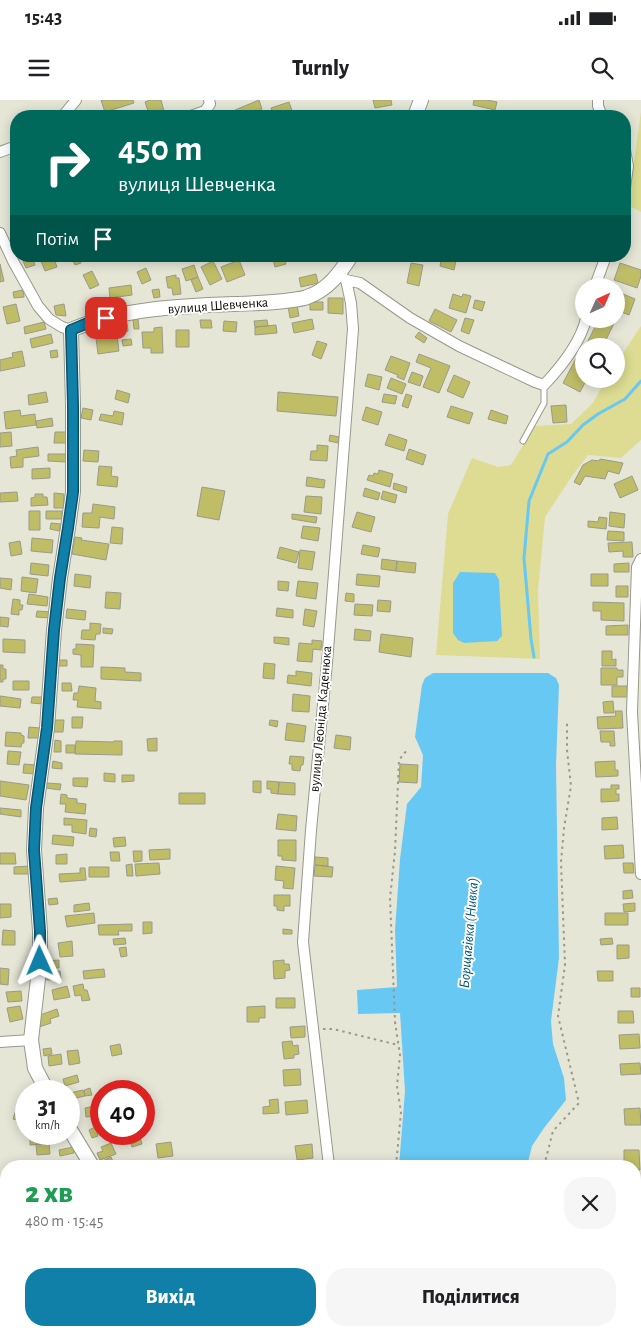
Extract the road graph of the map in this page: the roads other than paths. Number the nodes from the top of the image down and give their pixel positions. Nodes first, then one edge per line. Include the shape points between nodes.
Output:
1 (76, 100) edge
2 (209, 100) edge
3 (68, 110) edge
4 (204, 110) edge
5 (0, 233) edge
6 (10, 255) edge
7 (14, 262) edge
8 (349, 262) edge
9 (604, 262) edge
10 (343, 277) junction
11 (598, 278) edge
12 (583, 328) edge
13 (71, 330) junction
14 (544, 385) junction
15 (523, 441) dead end
16 (641, 559) edge
17 (641, 874) edge
18 (31, 1040) junction
19 (0, 1042) edge
20 (41, 1080) edge
21 (79, 1145) edge
22 (88, 1160) edge
23 (328, 1160) edge

1 - 3 street
2 - 4 street via 208,108
5 - 6 street
7 - 13 street via 38,306 49,319
8 - 10 street, вулиця Шевченка
9 - 11 street
10 - 13 street, вулиця Шевченка via 308,297 121,314
10 - 14 street via 360,283 410,318 459,346
10 - 23 street, вулиця Леоніда Каденюка via 351,302 353,329 303,942
12 - 14 street via 559,369
13 - 18 street via 73,492 60,578 36,808 34,850 40,961
14 - 15 lane via 544,403
16 - 17 street via 637,567 632,712
18 - 19 street
18 - 20 street via 35,1068
21 - 22 street

